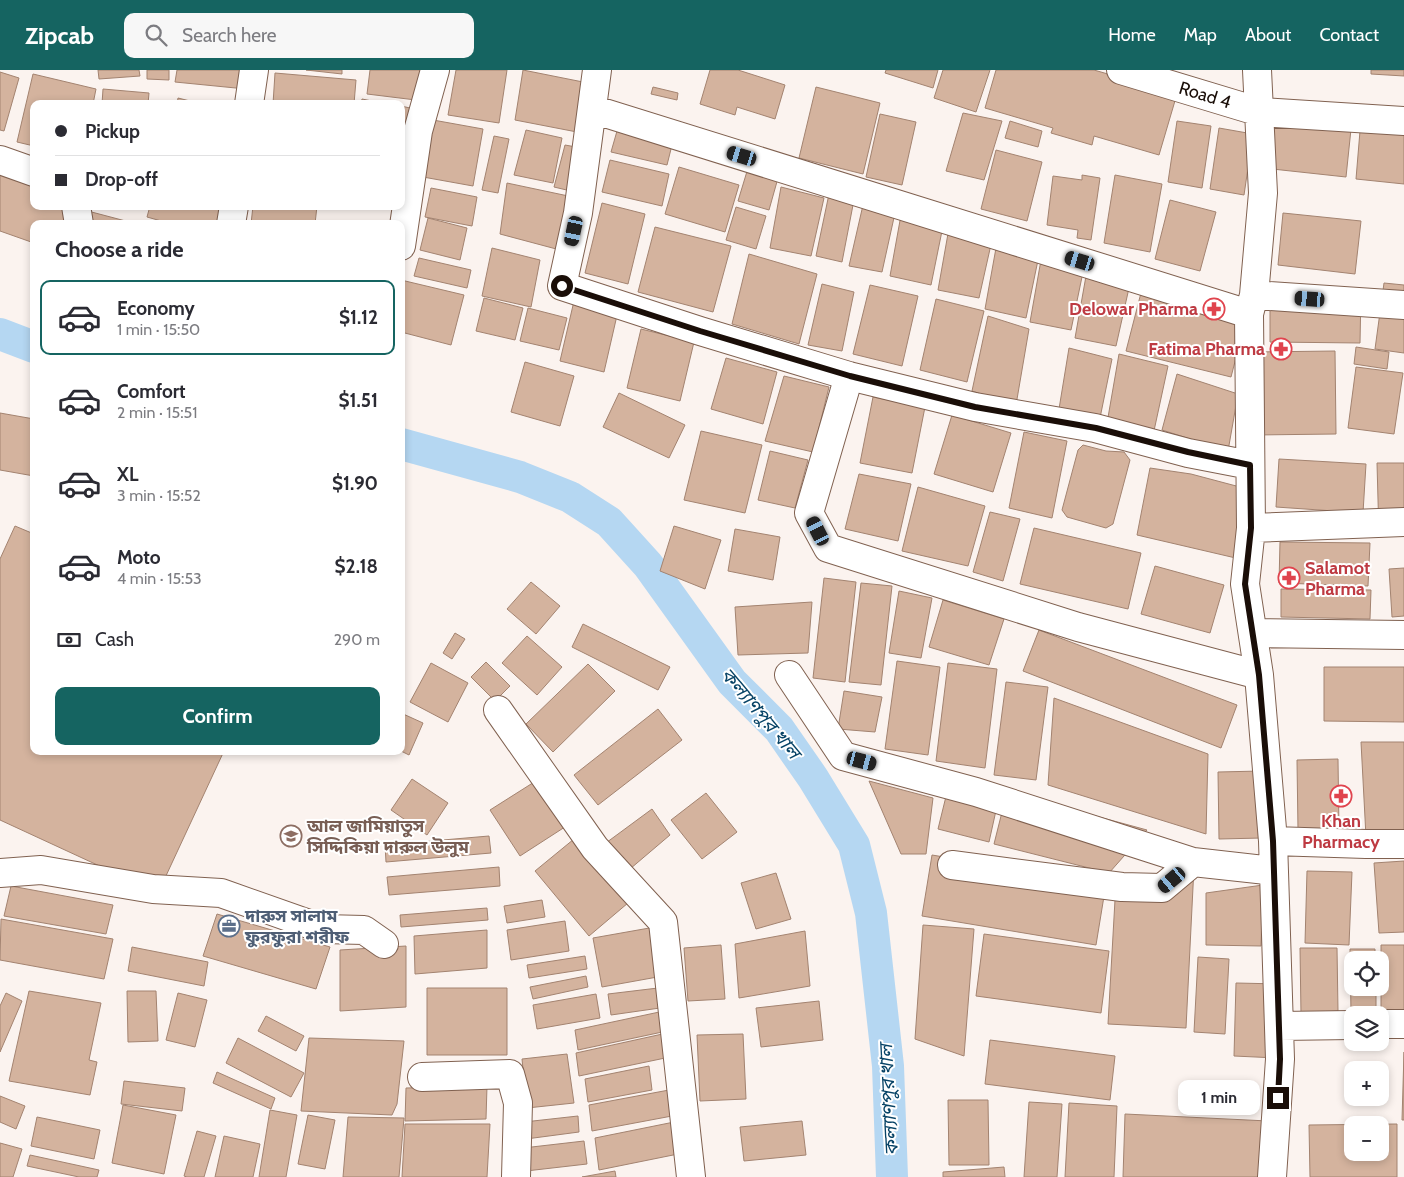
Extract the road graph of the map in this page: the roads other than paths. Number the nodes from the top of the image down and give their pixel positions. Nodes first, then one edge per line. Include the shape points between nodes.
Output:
1 (254, 70) edge
2 (435, 70) edge
3 (597, 70) edge
4 (1121, 70) edge
5 (1258, 70) edge
6 (250, 100) edge
7 (592, 109) junction
8 (1260, 112) junction
9 (1404, 122) edge
10 (0, 160) edge
11 (30, 171) edge
12 (405, 220) edge
13 (1251, 305) junction
14 (1404, 305) edge
15 (850, 376) junction
16 (1250, 465) junction
17 (1404, 522) edge
18 (1251, 528) junction
19 (1253, 633) junction
20 (1404, 635) edge
21 (789, 675) dead end
22 (1259, 675) junction
23 (498, 710) dead end
24 (1273, 841) junction
25 (1404, 844) edge
26 (1193, 862) junction
27 (952, 864) dead end
28 (1274, 871) junction
29 (0, 873) edge
30 (384, 944) dead end
31 (1389, 1024) edge
32 (1404, 1024) edge
33 (1344, 1025) edge
34 (1280, 1026) junction
35 (422, 1077) dead end
36 (516, 1177) edge
37 (692, 1177) edge
38 (1272, 1177) edge

1 - 6 street
2 - 12 street via 418,131
3 - 7 street
4 - 8 street, Road 4
5 - 8 street
7 - 13 street
7 - 15 street via 578,213 562,286
8 - 9 street, Road 4
8 - 13 street via 1263,193
10 - 11 street
13 - 14 street
13 - 16 street
15 - 16 street via 975,407 1096,428
15 - 22 street via 810,513 828,548 1078,627
16 - 18 street
17 - 18 street
18 - 19 street via 1245,584
19 - 20 street
19 - 22 street
21 - 26 street via 843,756 976,792
22 - 24 street
23 - 37 street via 595,848 664,922
24 - 25 street
24 - 28 street
26 - 27 street via 1162,888 1122,887
26 - 28 street
28 - 34 street
29 - 30 street via 41,870 153,889 221,893 324,929 364,930
31 - 32 street
33 - 34 street
34 - 38 street
35 - 36 street via 510,1074 518,1103

